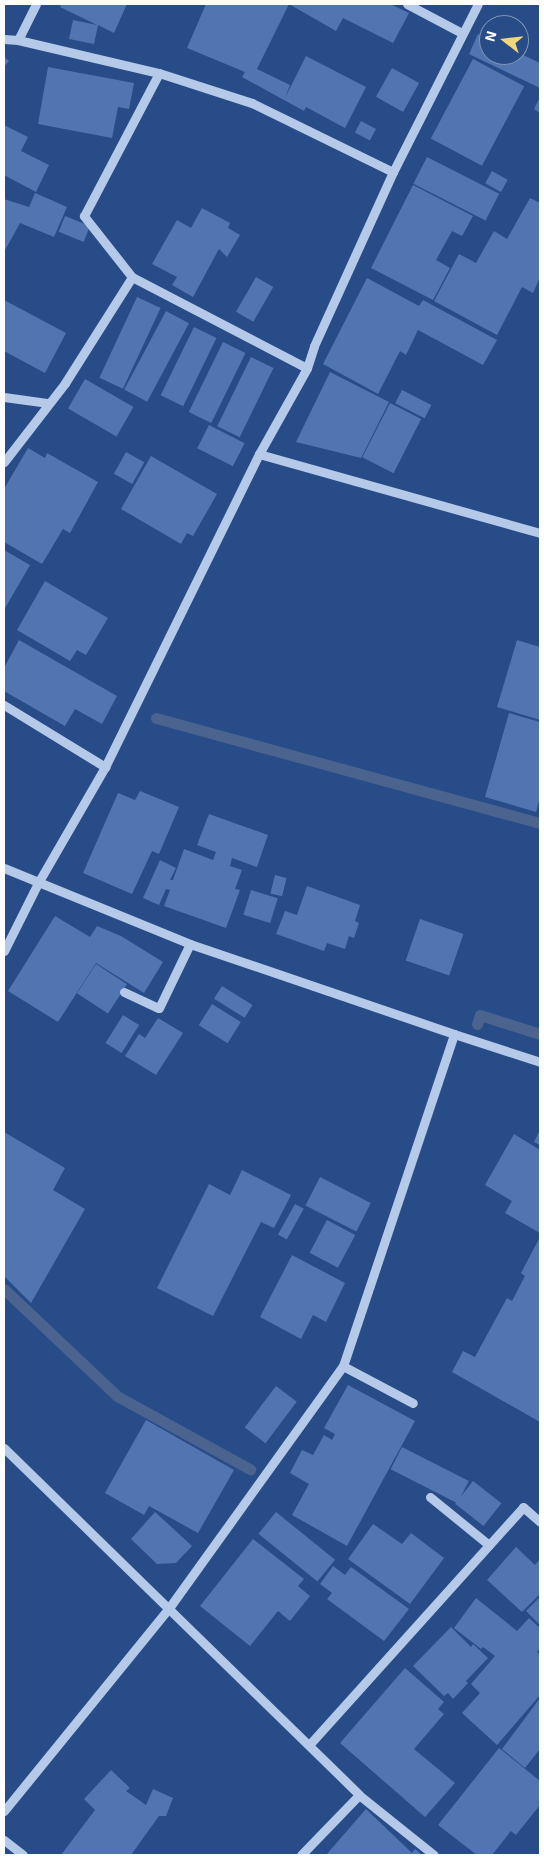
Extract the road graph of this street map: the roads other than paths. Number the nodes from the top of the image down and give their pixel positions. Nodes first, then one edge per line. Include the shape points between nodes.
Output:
1 (36, 4) edge
2 (407, 4) edge
3 (478, 4) edge
4 (462, 32) junction
5 (4, 39) edge
6 (18, 40) junction
7 (159, 73) junction
8 (393, 172) junction
9 (132, 277) junction
10 (307, 368) junction
11 (4, 397) edge
12 (47, 403) junction
13 (258, 454) junction
14 (4, 462) edge
15 (540, 533) edge
16 (4, 705) edge
17 (105, 767) junction
18 (4, 868) edge
19 (38, 883) junction
20 (190, 944) junction
21 (4, 952) edge
22 (124, 992) dead end
23 (454, 1034) junction
24 (540, 1062) edge
25 (343, 1366) junction
26 (413, 1403) dead end
27 (4, 1448) edge
28 (430, 1497) dead end
29 (540, 1522) edge
30 (489, 1545) junction
31 (169, 1608) junction
32 (309, 1745) junction
33 (359, 1795) junction
34 (4, 1812) edge
35 (4, 1840) edge
36 (23, 1855) edge
37 (301, 1855) edge
38 (434, 1855) edge

1 - 6 street
2 - 4 street
3 - 4 street
4 - 8 street
5 - 6 street
6 - 7 street
7 - 8 street via 252,103
7 - 9 street via 84,216
8 - 10 street
9 - 10 street
9 - 12 street via 65,383
10 - 13 street
11 - 12 street
12 - 14 street
13 - 15 street
13 - 17 street
16 - 17 street
17 - 19 street
18 - 19 street
19 - 20 street
19 - 21 street
20 - 22 street via 159,1008
20 - 23 street
23 - 24 street
23 - 25 street
25 - 26 street
25 - 31 street
27 - 31 street
28 - 30 street
29 - 30 street via 523,1507
30 - 32 street
31 - 32 street
31 - 34 street
32 - 33 street
33 - 37 street
33 - 38 street
35 - 36 street

